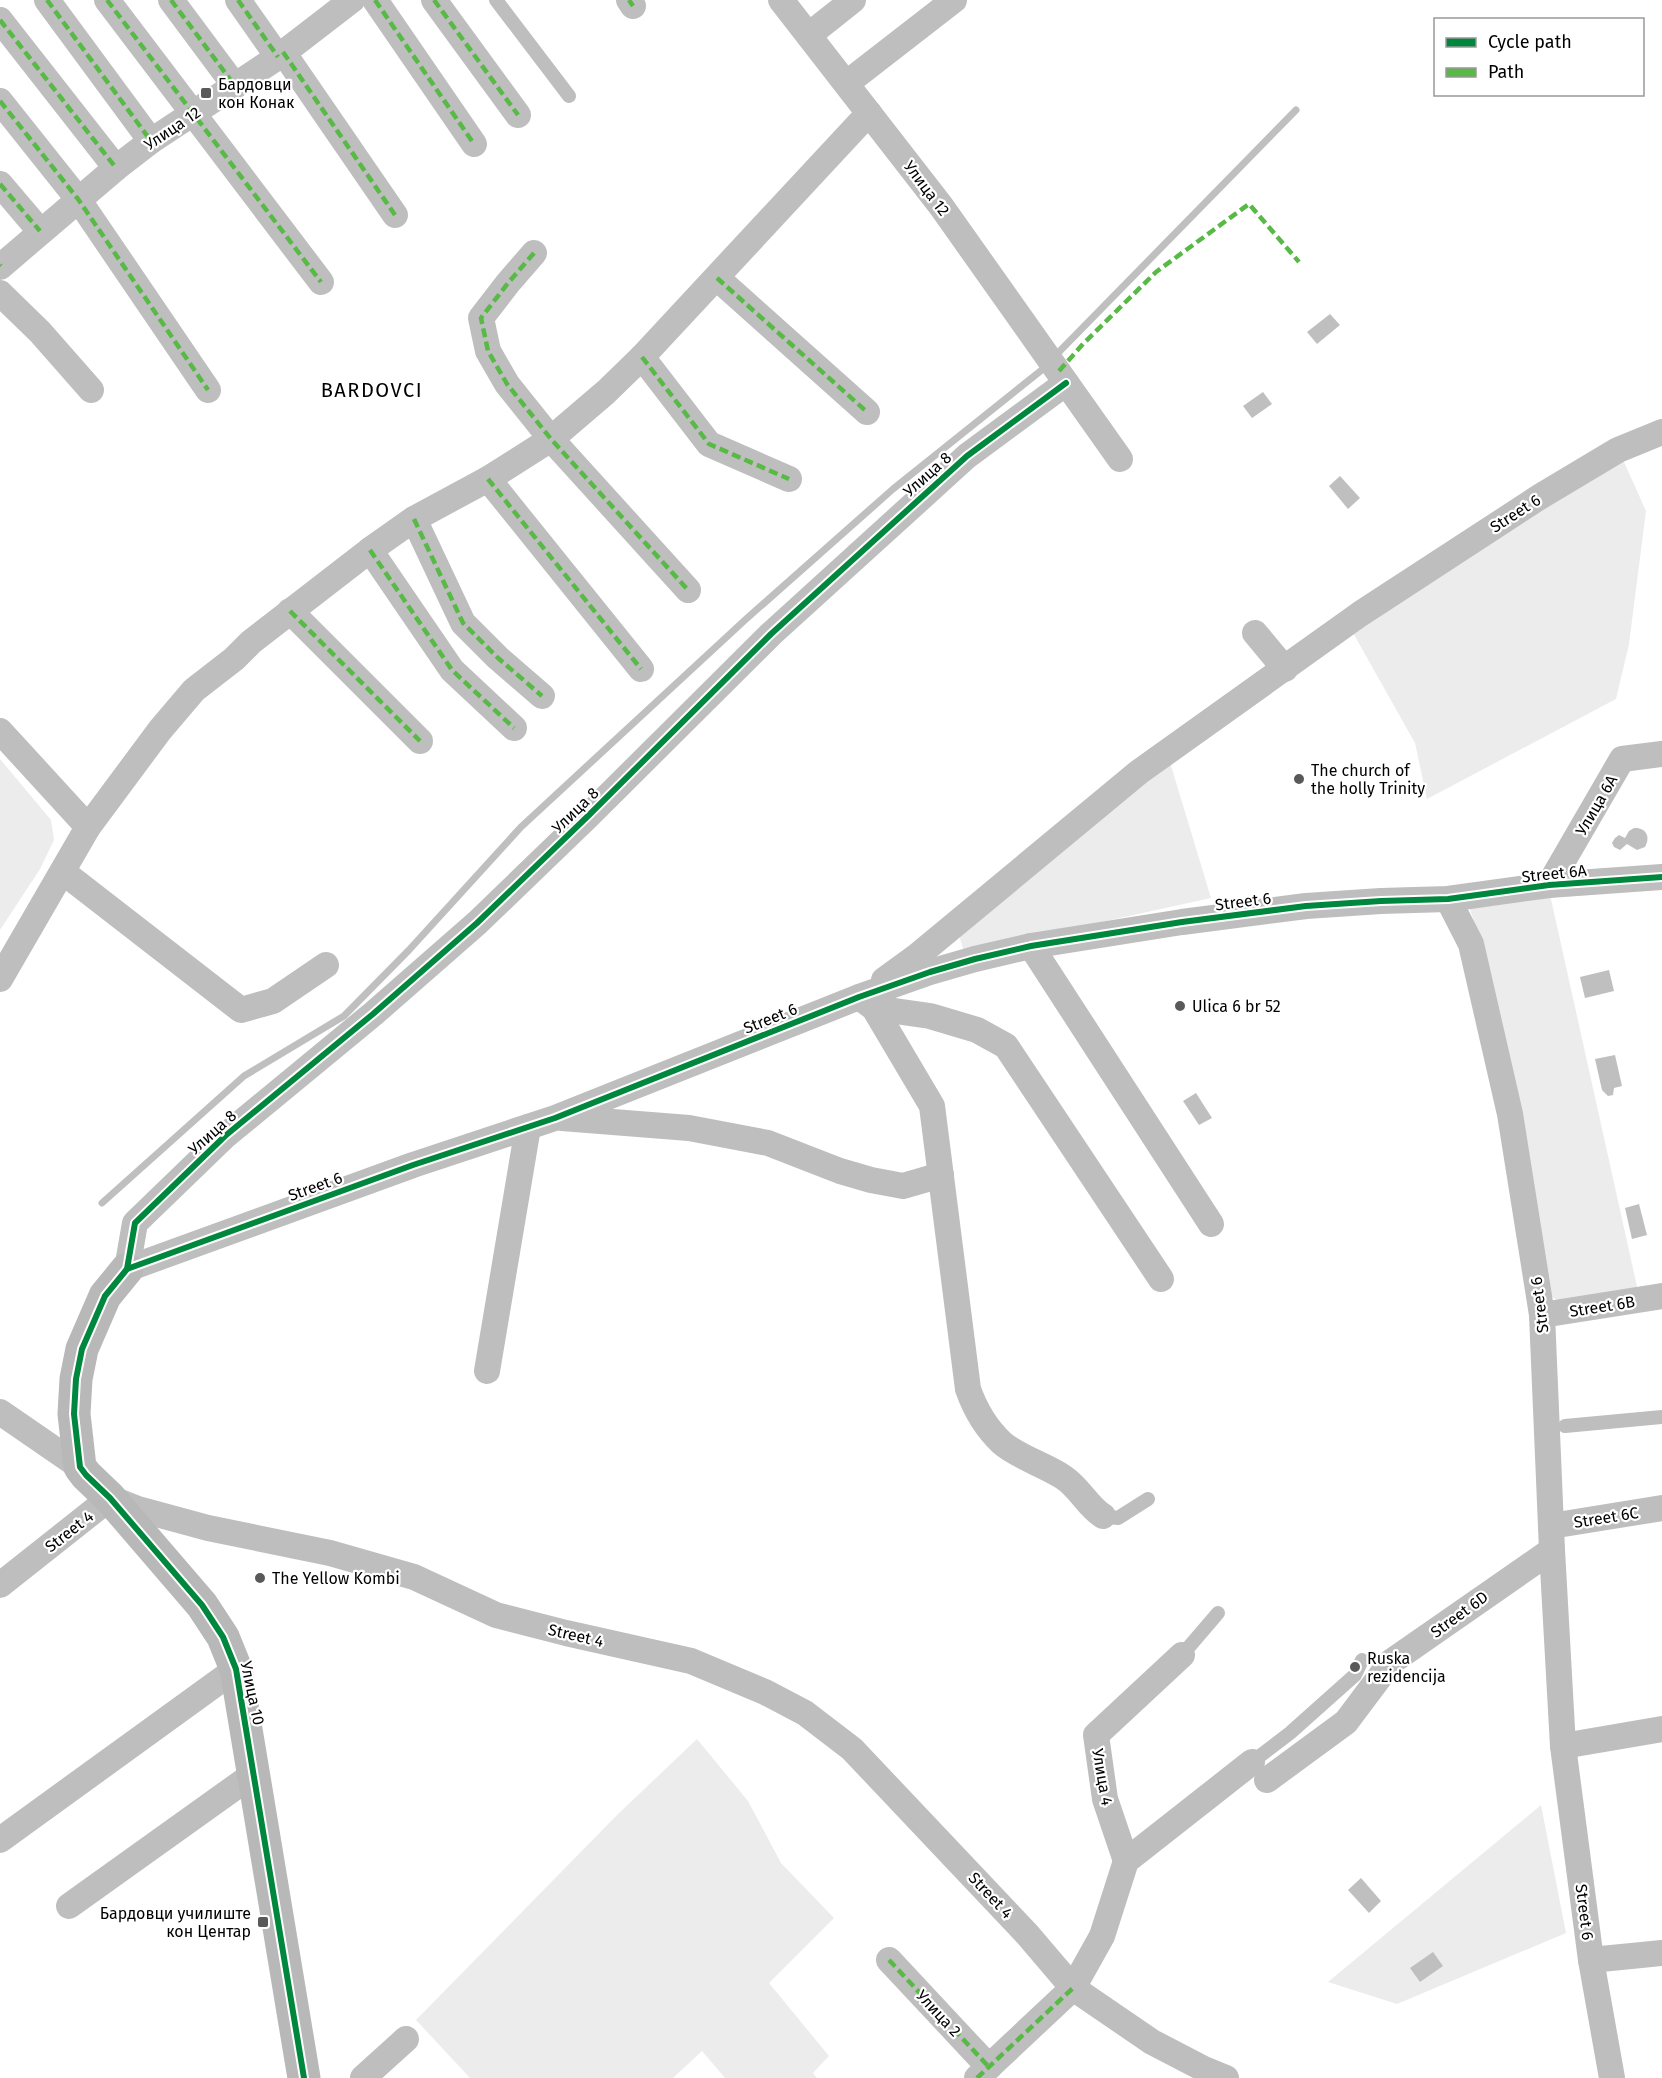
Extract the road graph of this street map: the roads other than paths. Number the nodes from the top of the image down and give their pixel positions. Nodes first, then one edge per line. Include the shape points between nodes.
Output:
1 (47, 0) edge
2 (107, 0) edge
3 (171, 0) edge
4 (238, 0) edge
5 (352, 0) edge
6 (375, 0) edge
7 (434, 0) edge
8 (496, 0) edge
9 (781, 0) edge
10 (854, 0) edge
11 (954, 0) edge
12 (0, 20) edge
13 (809, 35) junction
14 (280, 54) junction
15 (847, 83) junction
16 (235, 86) junction
17 (569, 96) dead end
18 (0, 101) edge
19 (869, 113) junction
20 (192, 114) junction
21 (518, 115) dead end
22 (152, 141) junction
23 (474, 144) dead end
24 (116, 168) junction
25 (0, 184) edge
26 (78, 199) junction
27 (395, 215) dead end
28 (40, 231) junction
29 (534, 253) dead end
30 (0, 266) edge
31 (717, 278) junction
32 (321, 282) dead end
33 (0, 292) edge
34 (642, 357) junction
35 (1066, 383) junction
36 (91, 390) dead end
37 (208, 390) dead end
38 (867, 412) dead end
39 (1662, 432) edge
40 (551, 439) junction
41 (1120, 459) dead end
42 (488, 479) junction
43 (789, 479) dead end
44 (414, 519) junction
45 (370, 550) junction
46 (688, 590) dead end
47 (290, 611) junction
48 (1255, 633) dead end
49 (641, 669) dead end
50 (1285, 669) junction
51 (542, 696) dead end
52 (514, 728) dead end
53 (0, 731) edge
54 (420, 741) dead end
55 (1662, 754) edge
56 (87, 827) junction
57 (63, 872) junction
58 (1660, 883) edge
59 (1549, 885) junction
60 (1448, 899) junction
61 (1031, 946) junction
62 (326, 965) dead end
63 (0, 979) edge
64 (866, 1003) junction
65 (555, 1118) junction
66 (528, 1127) junction
67 (941, 1175) junction
68 (1211, 1224) dead end
69 (128, 1269) junction
70 (1161, 1279) dead end
71 (1662, 1296) edge
72 (1542, 1316) junction
73 (487, 1371) dead end
74 (0, 1412) edge
75 (1662, 1417) edge
76 (1565, 1426) dead end
77 (80, 1467) junction
78 (110, 1498) junction
79 (1148, 1499) dead end
80 (1662, 1508) edge
81 (1103, 1516) joint
82 (1551, 1538) junction
83 (0, 1585) edge
84 (1218, 1613) dead end
85 (1182, 1655) joint
86 (1362, 1660) dead end
87 (236, 1669) junction
88 (1662, 1729) edge
89 (1563, 1746) junction
90 (1259, 1771) junction
91 (255, 1773) junction
92 (0, 1840) edge
93 (1126, 1861) junction
94 (69, 1906) dead end
95 (1662, 1953) edge
96 (890, 1960) dead end
97 (1591, 1960) junction
98 (1073, 1988) junction
99 (406, 2039) dead end
100 (983, 2072) edge
101 (304, 2078) edge
102 (363, 2078) edge
103 (1226, 2078) edge
104 (1612, 2078) edge

1 - 22 street
2 - 20 street
3 - 16 street
4 - 14 street
5 - 14 street, Улица 12
6 - 23 street
7 - 21 street
8 - 17 lane
9 - 13 street, Улица 12
10 - 13 street
11 - 15 street
12 - 24 street
13 - 15 street, Улица 12
14 - 16 street, Улица 12
14 - 27 street
15 - 19 street, Улица 12
16 - 20 street, Улица 12
18 - 26 street
19 - 31 street
19 - 35 street, Улица 12 via 941,206
20 - 22 street, Улица 12
20 - 32 street
22 - 24 street, Улица 12
24 - 26 street, Улица 12
25 - 28 street
26 - 28 street, Улица 12
26 - 37 street
28 - 30 street, Улица 12
29 - 40 street via 481,318 488,351 507,384
31 - 34 street
31 - 38 street
33 - 36 street
34 - 40 street
34 - 43 street via 709,444
35 - 41 street
35 - 69 street, Улица 8 via 959,464 771,634 477,923 374,1014 225,1136 135,1223
39 - 50 street, Street 6 via 1618,450 1541,496 1360,614
40 - 42 street
40 - 46 street
42 - 44 street
42 - 49 street
44 - 45 street
44 - 51 street via 464,623
45 - 47 street
45 - 52 street via 452,670
47 - 54 street
47 - 56 street via 194,690
48 - 50 street
50 - 64 street, Street 6 via 1140,772
53 - 56 street
55 - 59 street, Улица 6A via 1622,759
56 - 57 street
57 - 62 street via 241,1010 273,1001
57 - 63 street
58 - 59 street, Street 6A
59 - 60 street, Street 6A
60 - 61 street, Street 6 via 1306,906
60 - 72 street, Street 6 via 1471,944 1510,1114
61 - 64 street, Street 6 via 930,972
61 - 68 street
64 - 65 street, Street 6
64 - 67 street via 932,1106
64 - 70 street via 977,1030 1006,1046
65 - 66 street, Street 6
65 - 67 street via 689,1128 768,1143 840,1171 903,1186
66 - 69 street, Street 6
66 - 73 street
67 - 81 street via 968,1389 975,1408 1003,1444 1064,1478
69 - 77 street via 105,1296 82,1349 74,1414
71 - 72 street, Street 6B
72 - 82 street, Street 6
74 - 77 street
75 - 76 lane
77 - 78 street, Улица 10
78 - 83 street, Street 4
78 - 87 street, Улица 10 via 202,1605 223,1637
78 - 98 street, Street 4 via 208,1528 330,1553 414,1577 496,1615 691,1661 765,1692 805,1713 852,1749
79 - 81 lane via 1118,1518
80 - 82 street, Street 6C
82 - 89 street, Street 6
82 - 90 street, Street 6D via 1391,1662 1346,1722
84 - 85 lane
85 - 93 street, Улица 4 via 1096,1735 1105,1799
86 - 90 lane via 1355,1675 1290,1733
87 - 91 street, Улица 10
87 - 92 street
88 - 89 street
89 - 97 street, Street 6
90 - 93 street
91 - 94 street
91 - 101 street, Улица 10
93 - 98 street via 1102,1936
95 - 97 street
96 - 100 street, Улица 2
97 - 104 street, Street 6
98 - 100 street, Улица 2
98 - 103 street, Street 4 via 1152,2042
99 - 102 street

